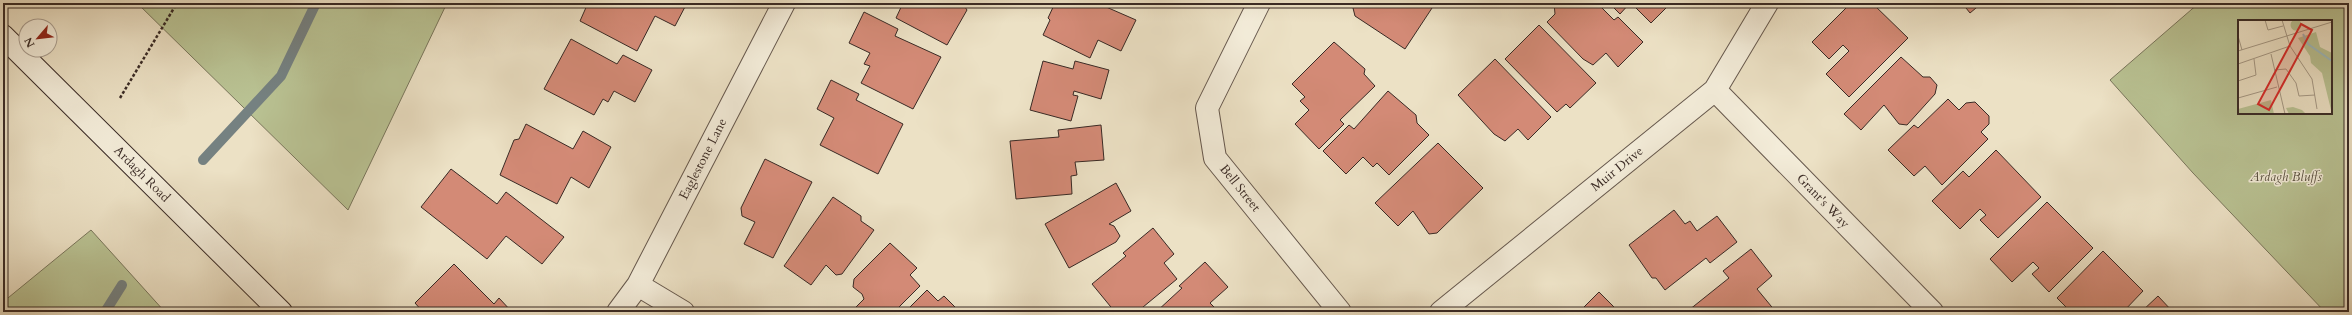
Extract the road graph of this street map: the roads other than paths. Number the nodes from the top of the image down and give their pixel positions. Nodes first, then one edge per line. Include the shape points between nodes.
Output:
1 (784, 3) edge
2 (1259, 3) edge
3 (1766, 3) edge
4 (3, 36) edge
5 (1714, 90) junction
6 (638, 284) junction
7 (281, 312) edge
8 (618, 312) edge
9 (683, 312) edge
10 (1340, 312) edge
11 (1441, 312) edge
12 (1932, 312) edge

1 - 6 street, Eaglestone Lane
2 - 10 street, Bell Street via 1206,108 1215,158
3 - 5 street, Muir Drive
4 - 7 street, Ardagh Road
5 - 11 street, Muir Drive
5 - 12 street, Grant's Way
6 - 8 street, Eaglestone Lane
6 - 9 street

